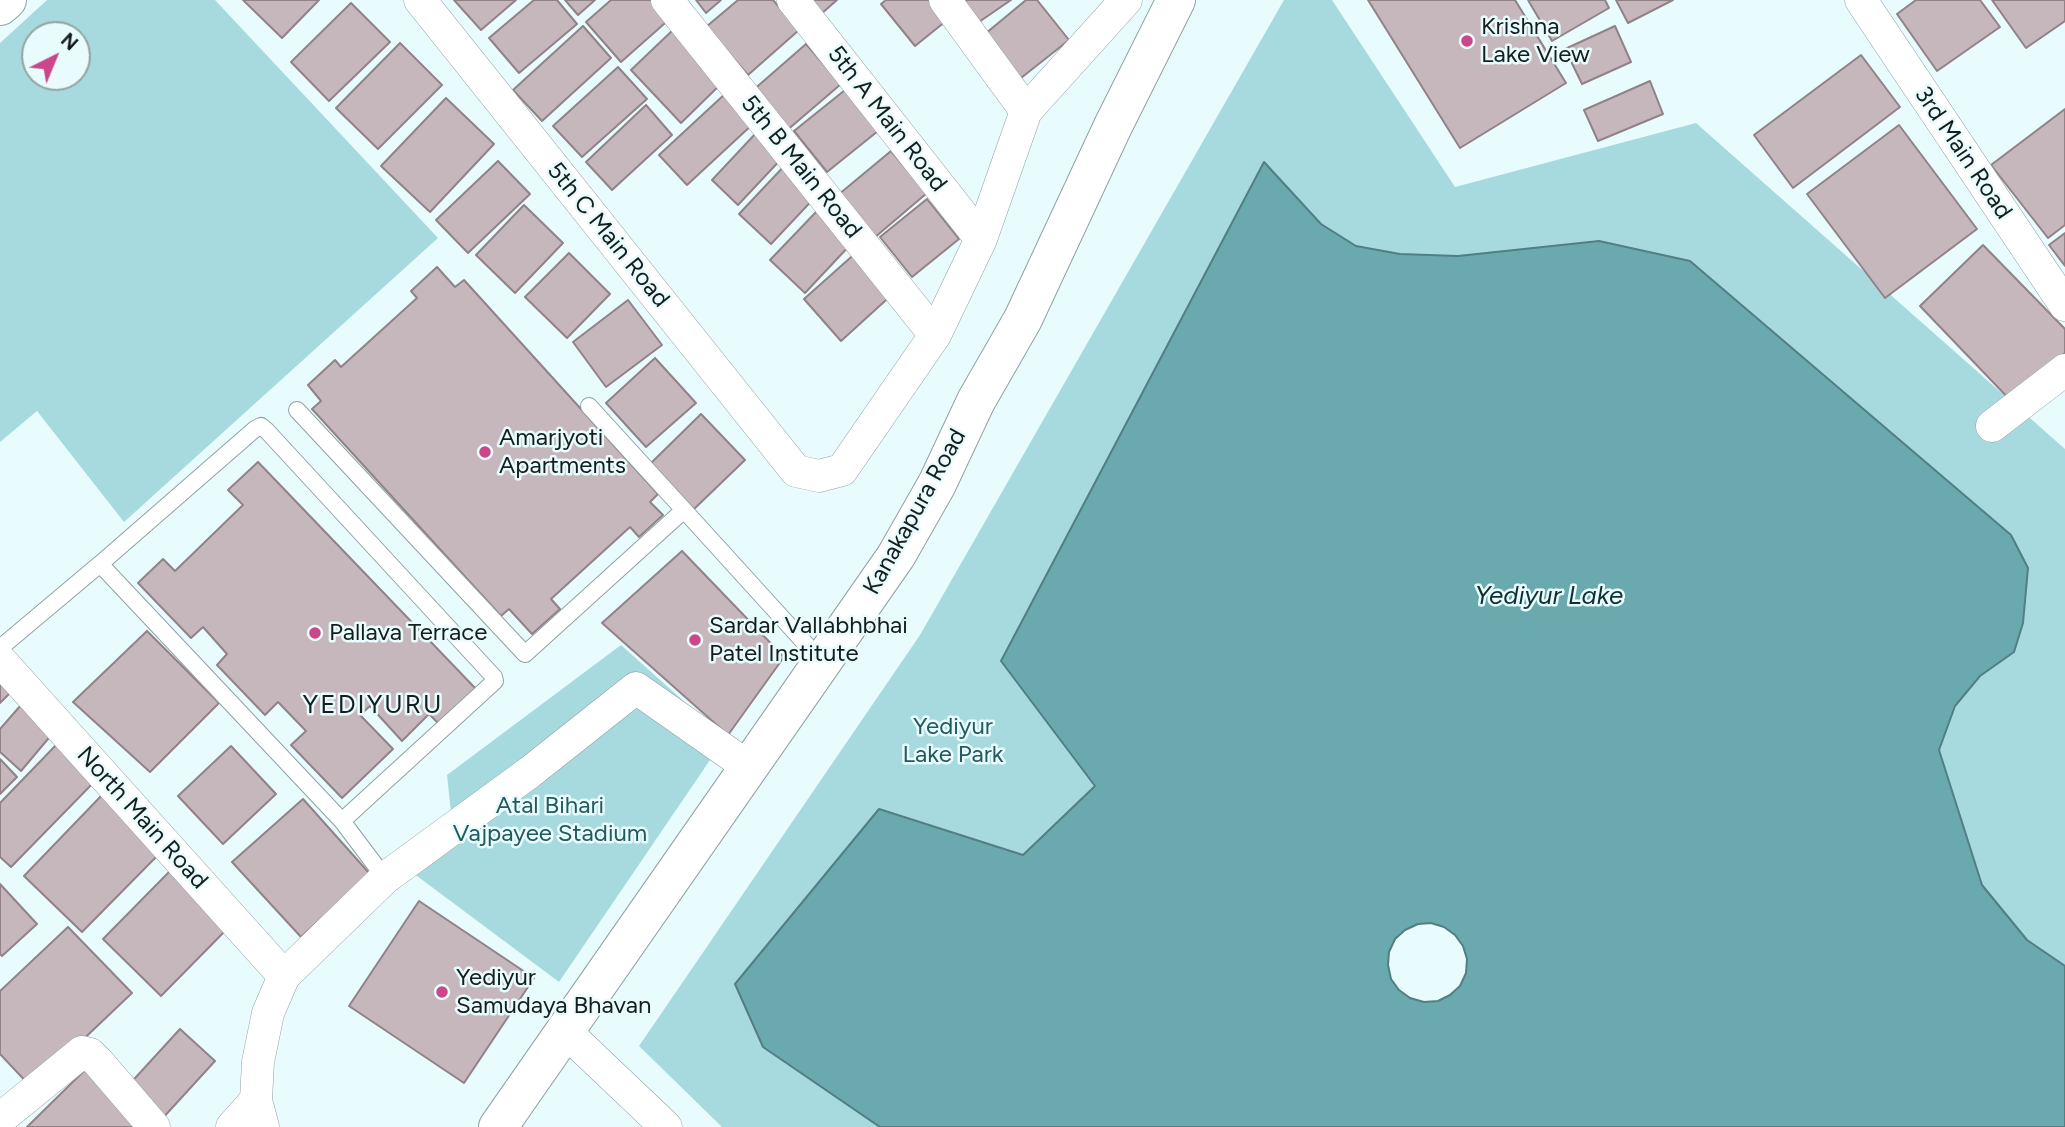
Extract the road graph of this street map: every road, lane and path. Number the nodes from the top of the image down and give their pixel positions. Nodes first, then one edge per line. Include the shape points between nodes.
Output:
1 (7, 0) edge
2 (420, 0) edge
3 (667, 0) edge
4 (793, 0) edge
5 (945, 0) edge
6 (1125, 0) edge
7 (1861, 0) edge
8 (1171, 2) edge
9 (0, 6) edge
10 (1026, 111) junction
11 (981, 239) junction
12 (2065, 305) edge
13 (935, 335) junction
14 (2065, 370) edge
15 (589, 406) dead end
16 (297, 410) dead end
17 (1992, 426) dead end
18 (684, 510) junction
19 (100, 564) junction
20 (0, 648) edge
21 (0, 660) edge
22 (823, 663) junction
23 (750, 768) junction
24 (342, 821) junction
25 (385, 878) junction
26 (284, 976) junction
27 (565, 1031) junction
28 (260, 1114) edge
29 (0, 1119) edge
30 (154, 1127) edge
31 (232, 1127) edge
32 (498, 1127) edge
33 (666, 1127) edge

1 - 9 main road
2 - 13 street, 5th C Main Road via 796,471 819,476 842,470
3 - 13 street, 5th B Main Road
4 - 11 street, 5th A Main Road
5 - 10 street
6 - 10 street
7 - 12 street, 3rd Main Road
8 - 22 main road, Kanakapura Road via 1023,319 976,401 937,484 896,556
10 - 11 street
11 - 13 street
14 - 17 street
15 - 18 lane
16 - 18 lane via 525,654
18 - 22 lane
19 - 20 lane
19 - 24 lane
19 - 24 lane via 255,429 261,426 267,431 495,681
21 - 26 street, North Main Road
22 - 23 main road, Kanakapura Road
23 - 25 street via 636,688
23 - 27 main road, Kanakapura Road
24 - 25 lane
25 - 26 street
26 - 28 street via 258,1062
27 - 32 main road, Kanakapura Road
27 - 33 street
28 - 31 street
29 - 30 street via 82,1052 90,1054

